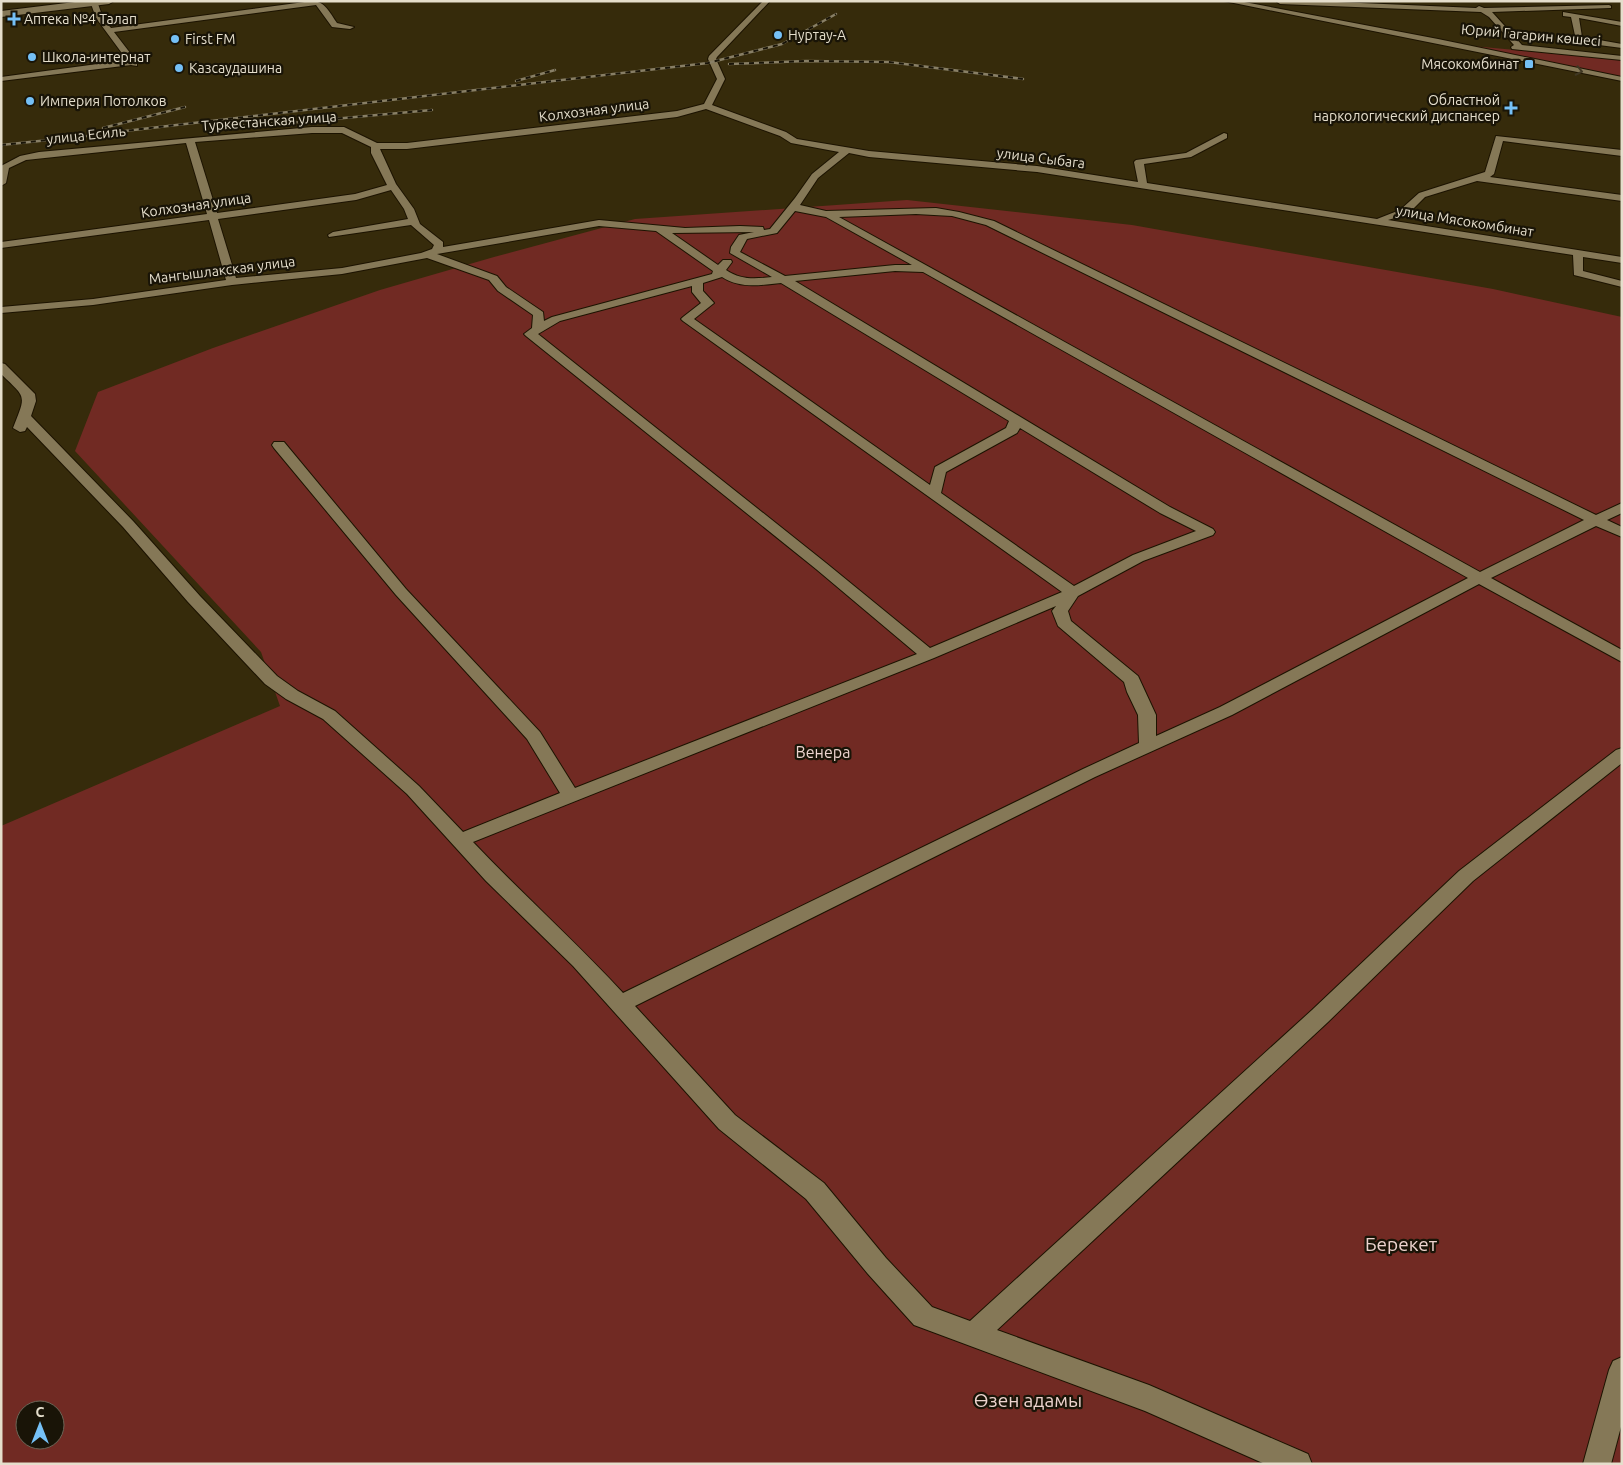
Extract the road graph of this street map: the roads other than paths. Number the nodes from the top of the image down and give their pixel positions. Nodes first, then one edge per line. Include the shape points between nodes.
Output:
1 (109, 1) edge
2 (767, 1) edge
3 (1227, 1) edge
4 (1465, 1) edge
5 (93, 2) edge
6 (316, 2) edge
7 (1609, 7) dead end
8 (1261, 8) junction
9 (1549, 8) junction
10 (1484, 10) junction
11 (1, 13) edge
12 (1575, 17) junction
13 (1622, 24) edge
14 (350, 27) dead end
15 (110, 30) junction
16 (1438, 41) junction
17 (1622, 46) edge
18 (1520, 48) junction
19 (1620, 57) edge
20 (1, 79) edge
21 (1622, 80) edge
22 (707, 106) junction
23 (1224, 136) dead end
24 (190, 140) junction
25 (375, 146) junction
26 (847, 150) junction
27 (1622, 153) edge
28 (1477, 178) junction
29 (1, 183) edge
30 (393, 186) junction
31 (1143, 186) junction
32 (1622, 198) edge
33 (793, 207) junction
34 (815, 212) junction
35 (213, 217) junction
36 (1378, 220) junction
37 (414, 221) junction
38 (659, 229) junction
39 (773, 231) junction
40 (333, 235) dead end
41 (1, 245) edge
42 (434, 250) junction
43 (735, 253) junction
44 (1578, 253) junction
45 (1622, 260) edge
46 (926, 269) junction
47 (719, 270) junction
48 (784, 279) junction
49 (232, 282) junction
50 (697, 282) junction
51 (1622, 284) edge
52 (1, 310) edge
53 (538, 328) junction
54 (1, 367) edge
55 (1016, 420) junction
56 (278, 445) dead end
57 (934, 495) junction
58 (1622, 507) edge
59 (1597, 521) junction
60 (1622, 533) edge
61 (1480, 578) junction
62 (1073, 593) junction
63 (928, 655) junction
64 (1622, 657) edge
65 (1148, 746) junction
66 (1622, 754) edge
67 (570, 795) junction
68 (460, 840) junction
69 (620, 1004) junction
70 (974, 1334) junction
71 (1622, 1370) edge
72 (1298, 1464) edge
73 (1597, 1464) edge

1 - 5 main road
2 - 22 street via 713,56 721,79
3 - 8 street, Юрий Гагарин көшесі
4 - 10 street
5 - 11 main road
5 - 15 street
6 - 14 street via 335,25
6 - 15 street
7 - 9 street
8 - 10 street via 1276,2
8 - 16 street, Юрий Гагарин көшесі
9 - 10 street
9 - 12 street
10 - 18 street via 1492,14
12 - 13 street
12 - 17 street via 1579,38
15 - 20 street via 134,63
16 - 18 street, Юрий Гагарин көшесі
16 -> 21 street, Юрий Гагарин көшесі
18 - 19 street, Юрий Гагарин көшесі
22 - 25 street, Колхозная улица via 677,114 407,146
22 - 26 street, улица Сыбага via 794,141
23 - 31 street via 1188,155 1139,162
24 - 25 street, Туркестанская улица via 344,130
24 - 29 street, улица Есиль via 23,158 5,167
24 - 35 street
25 - 30 street
26 - 31 street, улица Сыбага via 1037,169
26 - 33 street via 815,176
27 - 28 street, улица Мясокомбинат via 1499,138 1489,174
28 - 32 street
28 - 36 street, улица Мясокомбинат via 1422,195 1404,212
30 - 35 street, Колхозная улица via 356,197
30 - 37 street
31 - 36 street, улица Сыбага
33 - 34 street
33 - 39 street
34 - 46 street via 829,215
34 - 59 street via 855,215 929,211 990,223
35 - 41 street, Колхозная улица
35 - 49 street
36 - 44 street, улица Мясокомбинат
37 - 40 street
37 - 42 street
38 - 39 street, Мангышлакская улица
38 - 42 street, Мангышлакская улица via 599,223
38 - 47 street
39 - 43 street via 743,236
42 - 49 street, Мангышлакская улица via 342,271
42 - 53 street via 493,278 502,289 539,314
43 - 47 street
43 - 48 street
44 - 45 street, улица Мясокомбинат
44 - 51 street via 1578,273
46 - 48 street via 895,268
46 - 61 street
47 - 48 street via 734,280
47 - 50 street via 717,276
48 - 55 street
49 - 52 street, Мангышлакская улица via 93,302
50 - 53 street via 556,320
50 - 57 street via 698,292 708,303 687,319
53 - 63 street via 530,334
54 - 68 street via 29,394 30,401 22,422 128,524 271,680 292,696 329,715 413,790
55 - 57 street via 1012,430 940,470
55 - 62 street via 1165,510 1208,532 1138,558
56 - 67 street via 401,592 534,736
57 - 62 street
58 - 59 street
59 - 60 street
59 - 61 street
61 - 64 street
61 - 65 street via 1226,711
62 - 63 street
62 - 65 street via 1060,611 1064,623 1132,680 1147,715
63 - 67 street
65 - 69 street
66 - 70 street via 1466,876 1313,1023
67 - 68 street
68 - 69 street
69 - 70 street via 726,1122 816,1191 923,1316
70 - 72 street via 1150,1399
71 - 73 street

